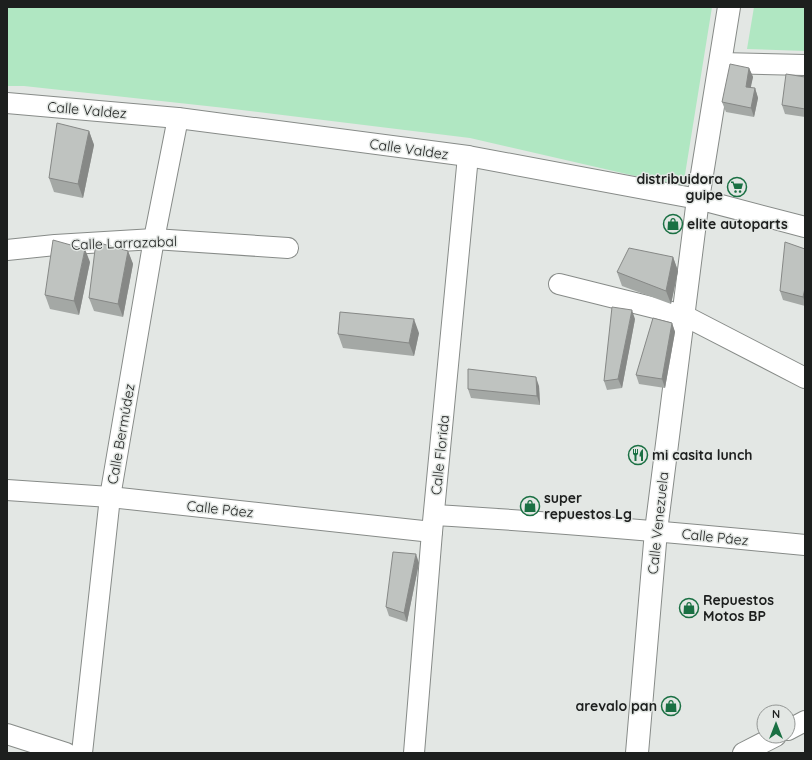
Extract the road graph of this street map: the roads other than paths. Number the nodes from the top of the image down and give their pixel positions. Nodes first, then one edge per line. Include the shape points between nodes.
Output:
1 (729, 7) edge
2 (720, 63) junction
3 (805, 65) edge
4 (7, 103) edge
5 (178, 118) junction
6 (468, 156) junction
7 (698, 199) junction
8 (805, 227) edge
9 (154, 239) junction
10 (288, 248) dead end
11 (7, 250) edge
12 (559, 284) dead end
13 (683, 315) junction
14 (805, 378) edge
15 (7, 490) edge
16 (110, 497) junction
17 (433, 523) junction
18 (656, 531) junction
19 (805, 546) edge
20 (805, 721) edge
21 (796, 726) edge
22 (7, 734) edge
23 (760, 744) edge
24 (66, 753) edge
25 (82, 753) edge
26 (414, 753) edge
27 (637, 753) edge
28 (743, 753) edge

1 - 2 street, Calle Venezuela
2 - 3 street
2 - 7 street, Calle Venezuela
4 - 5 street, Calle Valdez
5 - 6 street, Calle Valdez
5 - 9 street, Calle Bermúdez
6 - 7 street, Calle Valdez
6 - 17 street, Calle Florida
7 - 8 street, Calle Valdez
7 - 13 street, Calle Venezuela
9 - 10 street, Calle Larrazabal
9 - 11 street, Calle Larrazabal
9 - 16 street, Calle Bermúdez
12 - 13 street
13 - 14 street
13 - 18 street, Calle Venezuela
15 - 16 street, Calle Páez
16 - 17 street, Calle Páez
16 - 25 street, Calle Bermúdez
17 - 18 street, Calle Páez via 529,520
17 - 26 street, Calle Florida
18 - 19 street, Calle Páez
18 - 27 street, Calle Venezuela
20 - 21 street
22 - 24 street
23 - 28 street

